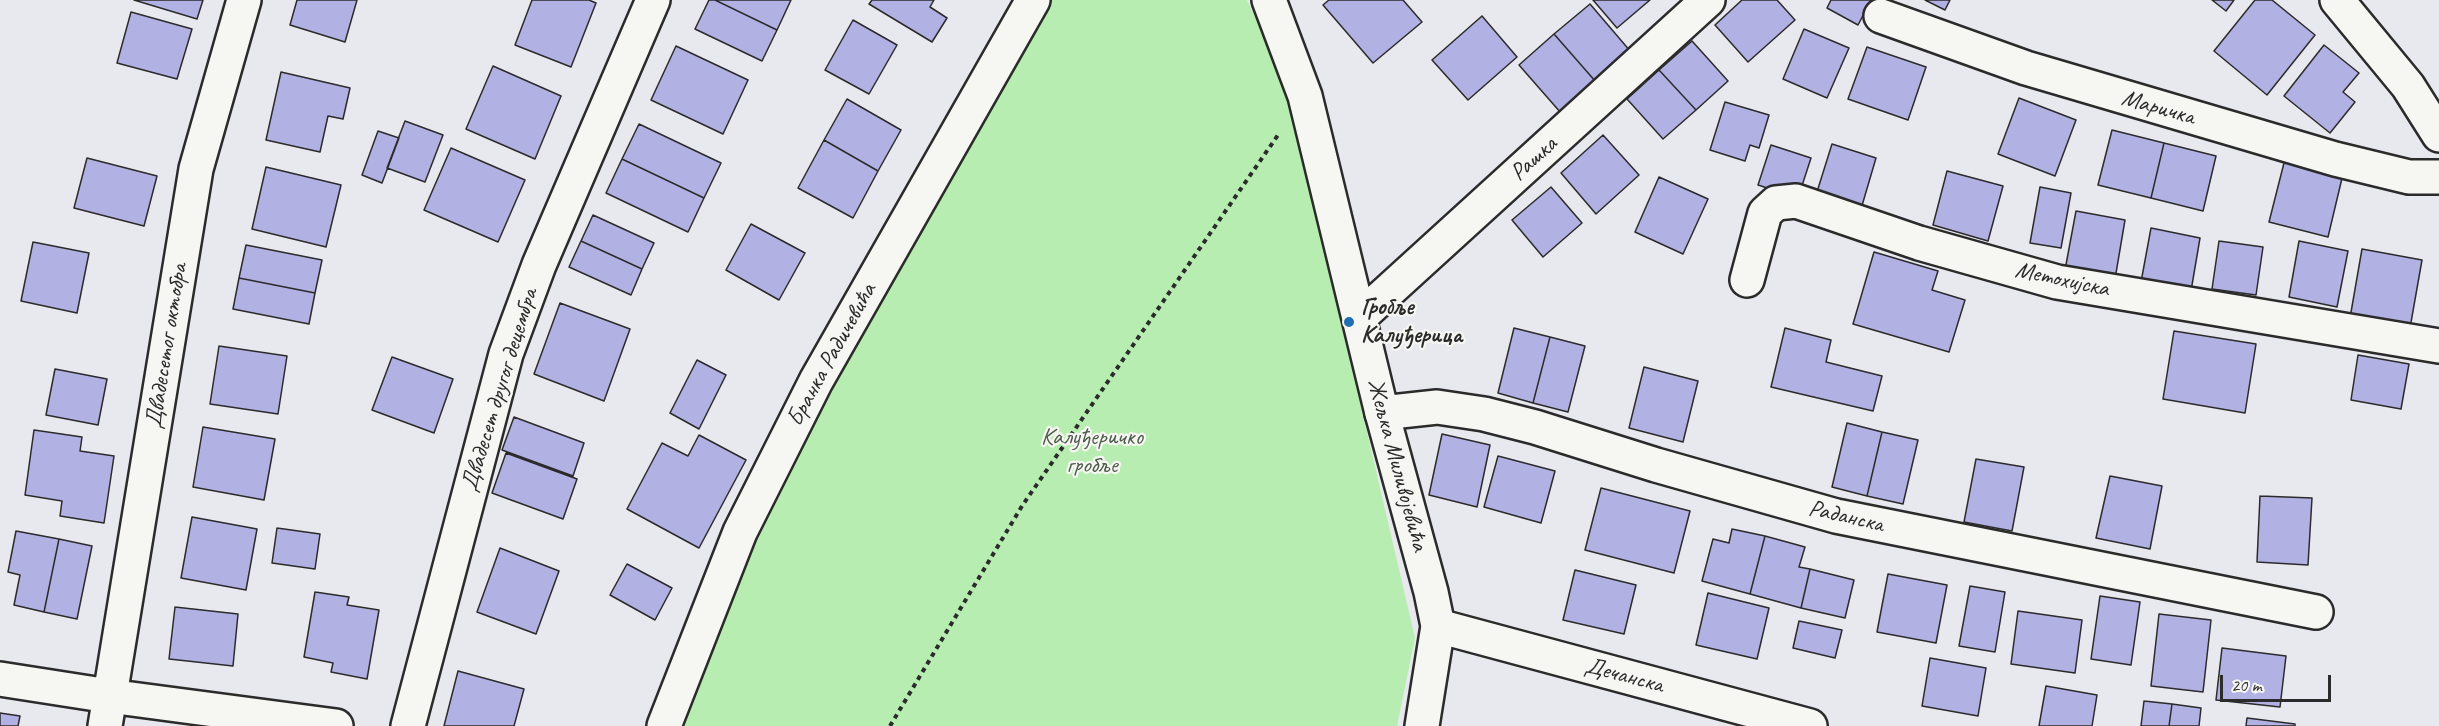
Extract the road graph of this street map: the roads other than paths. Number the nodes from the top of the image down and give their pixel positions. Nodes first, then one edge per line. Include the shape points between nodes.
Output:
1 (244, 0) edge
2 (654, 0) edge
3 (1033, 0) edge
4 (1269, 0) edge
5 (1708, 0) edge
6 (2337, 0) edge
7 (1881, 16) dead end
8 (2439, 135) edge
9 (2439, 177) edge
10 (1747, 280) dead end
11 (1360, 317) junction
12 (2439, 345) edge
13 (1382, 413) junction
14 (2316, 612) dead end
15 (1438, 626) junction
16 (0, 679) edge
17 (107, 711) edge
18 (336, 726) edge
19 (408, 726) edge
20 (664, 726) edge
21 (1422, 726) edge
22 (1810, 726) edge

1 - 17 street, Двадесетог октобра via 196,169
2 - 19 street, Двадесет другог децембра via 539,265 506,354
3 - 20 street, Бранка Радичевића via 816,381 740,532
4 - 11 street, Жељка Миливојевића via 1305,96
5 - 11 street, Рашка
6 - 8 street via 2408,86
7 - 9 street, Маричка via 2026,68 2312,153 2409,177
10 - 12 street, Метохијска via 1765,213 1776,203 1796,201 1919,243 2057,282
11 - 13 street, Жељка Миливојевића
13 - 14 street, Раданска via 1437,407 1484,414 1836,516
13 - 15 street, Жељка Миливојевића
15 - 21 street, Жељка Миливојевића
15 - 22 street, Дечанска
16 - 17 street
17 - 18 street

